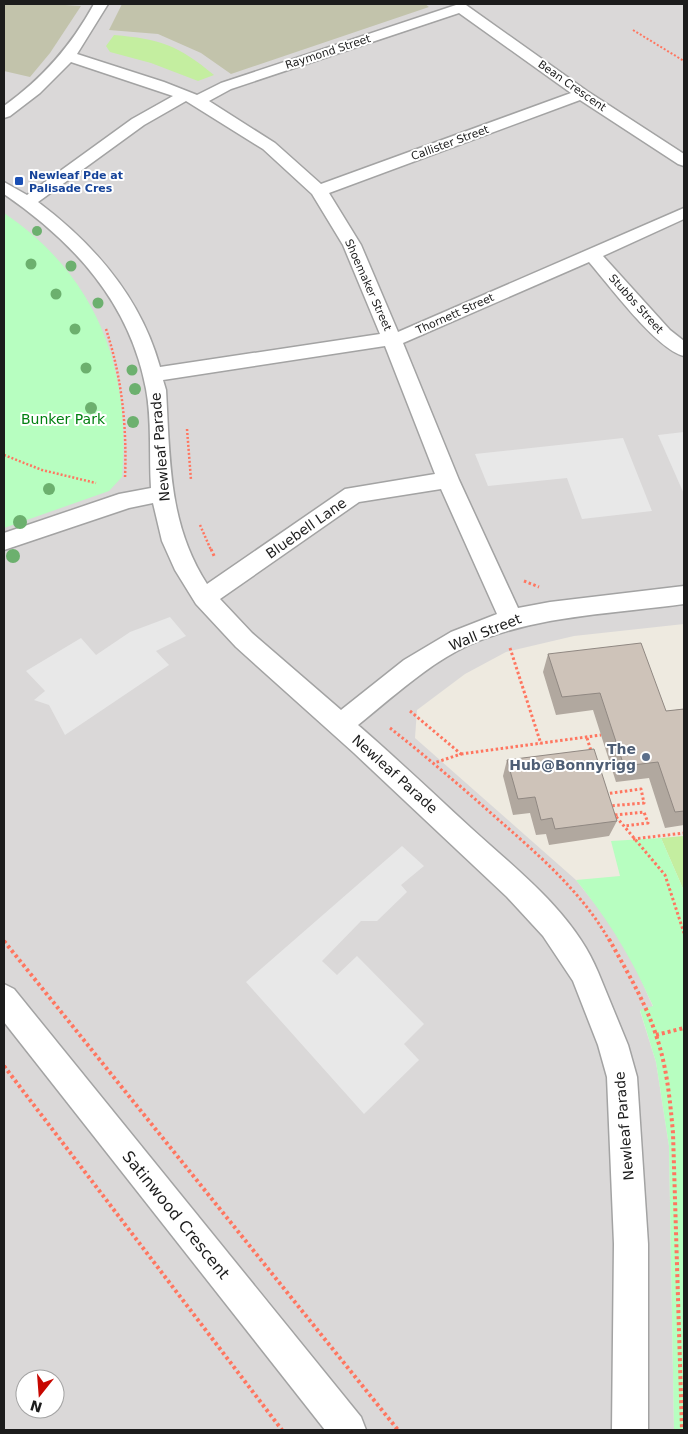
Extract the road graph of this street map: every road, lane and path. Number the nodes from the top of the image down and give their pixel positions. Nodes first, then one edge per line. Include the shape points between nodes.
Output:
1 (101, 4) edge
2 (461, 8) joint
3 (633, 30) dead end
4 (70, 57) junction
5 (684, 61) edge
6 (582, 94) junction
7 (192, 98) junction
8 (4, 113) edge
9 (684, 161) edge
10 (4, 187) edge
11 (319, 191) junction
12 (28, 202) junction
13 (684, 213) edge
14 (592, 255) junction
15 (102, 321) dead end
16 (391, 338) junction
17 (684, 350) edge
18 (152, 375) junction
19 (186, 425) dead end
20 (4, 455) edge
21 (125, 480) dead end
22 (448, 480) junction
23 (97, 483) dead end
24 (191, 484) dead end
25 (162, 494) junction
26 (200, 522) dead end
27 (4, 542) edge
28 (219, 564) dead end
29 (684, 594) edge
30 (204, 598) junction
31 (511, 618) junction
32 (510, 648) dead end
33 (410, 711) dead end
34 (340, 725) junction
35 (601, 735) dead end
36 (587, 738) junction
37 (541, 744) junction
38 (461, 754) junction
39 (593, 757) edge
40 (434, 763) dead end
41 (602, 785) edge
42 (605, 794) junction
43 (608, 806) junction
44 (615, 815) junction
45 (623, 826) junction
46 (684, 833) edge
47 (633, 839) junction
48 (684, 933) edge
49 (4, 941) edge
50 (4, 999) edge
51 (684, 1028) edge
52 (656, 1034) dead end
53 (4, 1066) edge
54 (282, 1430) edge
55 (348, 1430) edge
56 (398, 1430) edge
57 (630, 1430) edge

1 - 4 street
2 - 6 street, Bean Crescent
2 - 7 street, Raymond Street
3 - 5 path
4 - 7 street, Shoemaker Street
4 - 8 street
6 - 9 street, Bean Crescent
6 - 11 street, Callister Street
7 - 11 street, Shoemaker Street via 269,146
7 - 12 street, Raymond Street via 138,122
10 - 12 street, Newleaf Parade
11 - 16 street, Shoemaker Street via 352,245
12 - 18 street, Newleaf Parade via 73,238 110,278 144,348
13 - 14 street, Thornett Street
14 - 16 street, Thornett Street via 405,336
14 - 17 street, Stubbs Street via 663,334
15 - 21 path via 116,355 124,396
16 - 18 street, Thornett Street
16 - 22 street, Shoemaker Street
18 - 25 street, Newleaf Parade via 156,390
19 - 24 path
20 - 23 path via 42,470
22 - 30 street, Bluebell Lane via 353,495
22 - 31 street, Shoemaker Street
25 - 27 street via 128,500
25 - 30 street, Newleaf Parade via 173,540 186,570
26 - 28 path
29 - 31 street, Wall Street
30 - 34 street, Newleaf Parade via 244,640
31 - 34 street, Wall Street via 459,639 413,666
32 - 37 path
33 - 38 path
34 - 57 street, Newleaf Parade via 523,894 553,926 584,972 599,1006 622,1077 630,1244
35 - 36 path
36 - 37 path
36 - 39 path
37 - 38 path
38 - 40 path
41 - 42 path
42 - 43 path
42 - 43 path via 641,789 644,803
43 - 44 path
44 - 45 path
44 - 45 path via 644,812 648,823
45 - 47 path
46 - 47 path
47 - 48 path via 665,875
49 - 56 path
50 - 55 street, Satinwood Crescent
51 - 52 path
53 - 54 path

